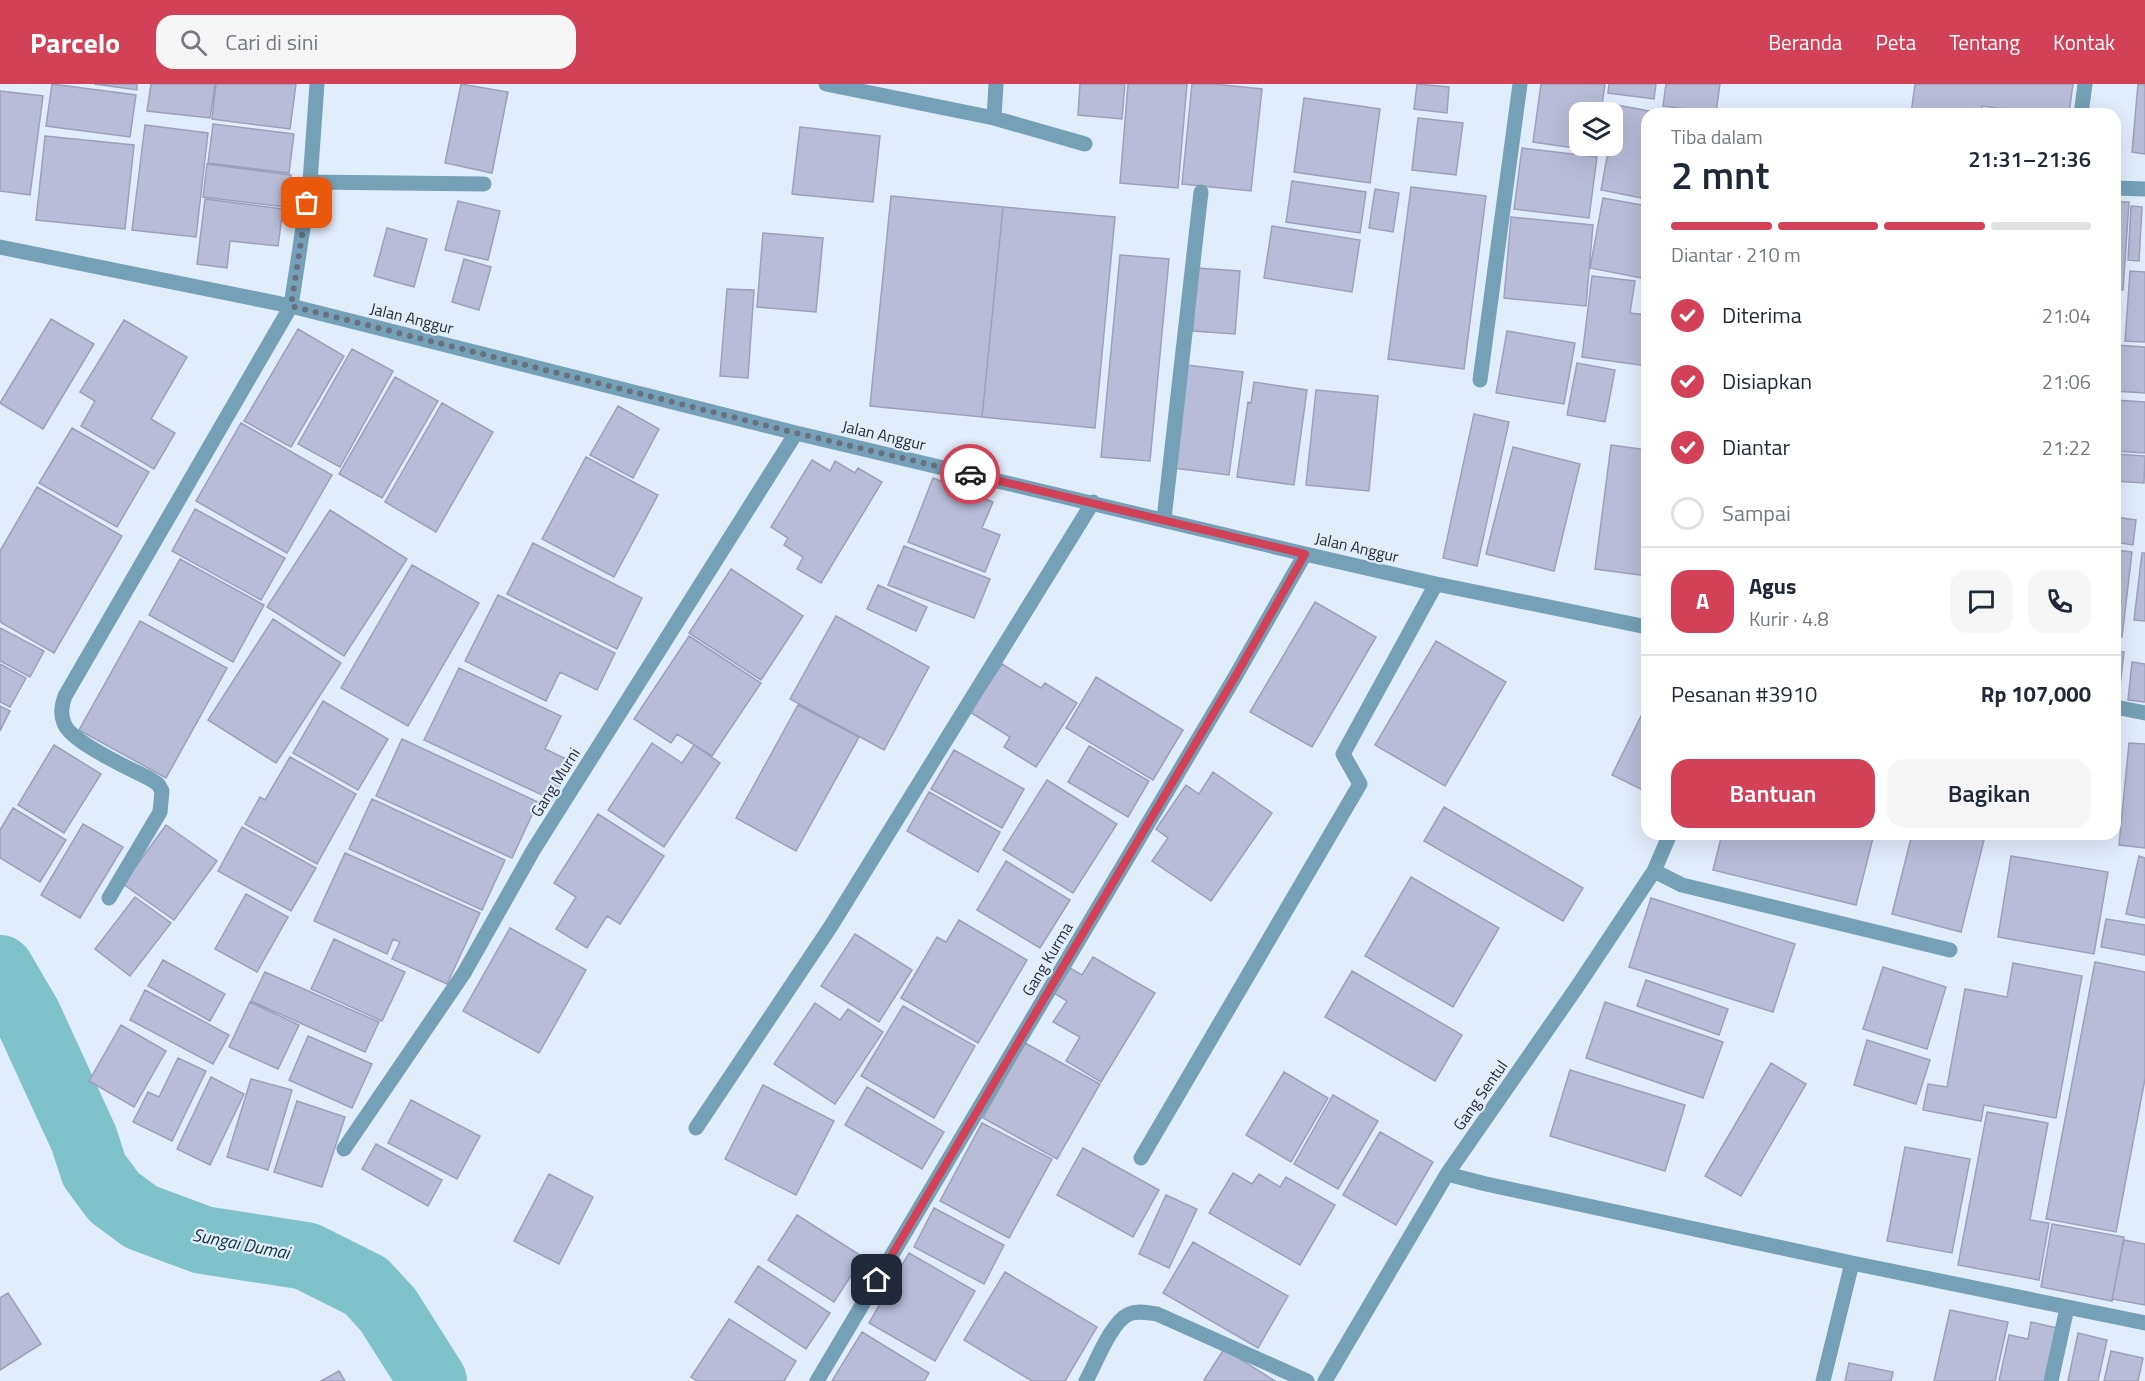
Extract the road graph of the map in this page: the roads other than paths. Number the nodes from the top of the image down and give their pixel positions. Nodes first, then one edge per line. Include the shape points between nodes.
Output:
1 (317, 84) edge
2 (826, 84) edge
3 (996, 84) edge
4 (1520, 84) edge
5 (2085, 84) edge
6 (2082, 108) edge
7 (994, 118) junction
8 (1085, 144) dead end
9 (310, 182) junction
10 (484, 184) dead end
11 (2121, 188) edge
12 (2145, 189) edge
13 (1201, 192) dead end
14 (0, 247) edge
15 (291, 306) junction
16 (1480, 380) dead end
17 (796, 433) junction
18 (1093, 502) junction
19 (1164, 519) junction
20 (1305, 554) junction
21 (1436, 584) junction
22 (1641, 626) edge
23 (2121, 708) edge
24 (2145, 713) edge
25 (1667, 840) edge
26 (1654, 871) junction
27 (109, 898) dead end
28 (1950, 950) dead end
29 (696, 1128) dead end
30 (344, 1149) dead end
31 (1141, 1158) dead end
32 (1447, 1174) junction
33 (1852, 1263) junction
34 (2067, 1308) junction
35 (2145, 1323) edge
36 (817, 1381) edge
37 (1086, 1381) edge
38 (1307, 1381) edge
39 (1325, 1381) edge
40 (1823, 1381) edge
41 (2051, 1381) edge

1 - 9 street
2 - 7 street
3 - 7 street
4 - 16 street
5 - 6 street
7 - 8 street
9 - 10 street
9 - 15 street
11 - 12 street
13 - 19 street
14 - 15 street, Jalan Anggur
15 - 17 street, Jalan Anggur
15 - 27 street via 61,708 70,734 150,779 162,791 160,812
17 - 18 street, Jalan Anggur
17 - 30 street, Gang Murni via 534,849 464,973
18 - 19 street, Jalan Anggur
18 - 29 street via 831,926
19 - 20 street, Jalan Anggur
20 - 21 street, Jalan Anggur
20 - 36 street, Gang Kurma
21 - 22 street, Jalan Anggur
21 - 31 street via 1343,754 1360,784
23 - 24 street
25 - 26 street, Gang Sentul
26 - 28 street via 1682,885
26 - 32 street, Gang Sentul
32 - 33 street
32 - 39 street, Gang Sentul
33 - 34 street
33 - 40 street
34 - 35 street
34 - 41 street
37 - 38 street via 1118,1320 1141,1312 1157,1314

